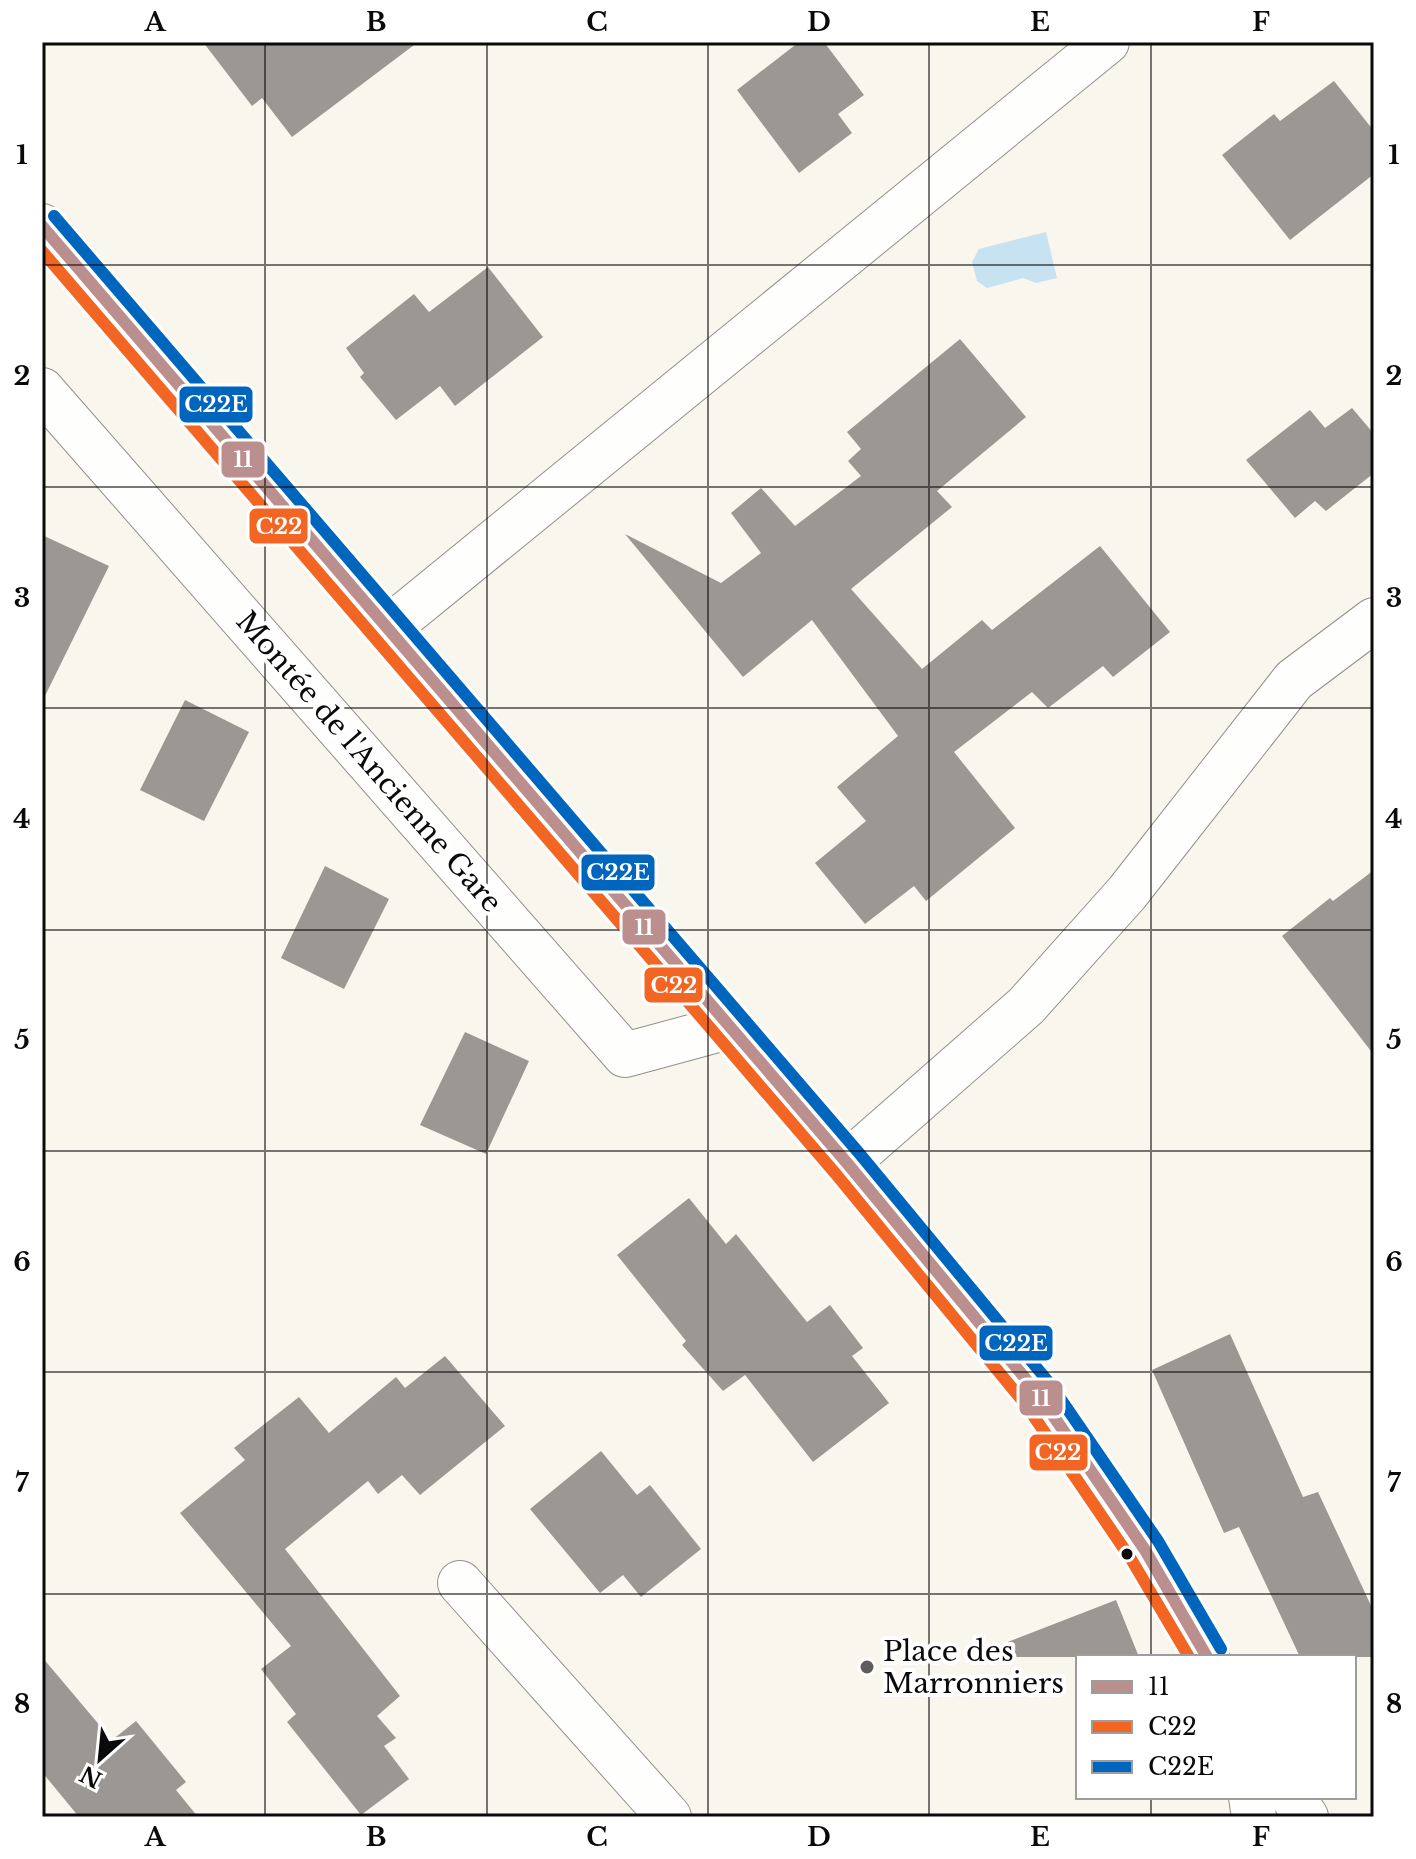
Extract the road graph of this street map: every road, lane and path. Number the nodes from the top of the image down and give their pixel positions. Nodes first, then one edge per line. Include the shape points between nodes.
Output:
1 (1107, 42) edge
2 (42, 226) edge
3 (42, 390) edge
4 (1374, 620) edge
5 (387, 629) junction
6 (728, 1027) junction
7 (847, 1163) junction
8 (460, 1583) dead end
9 (1206, 1655) edge
10 (1294, 1799) edge
11 (669, 1817) edge
12 (1306, 1817) edge

1 - 5 street
2 - 5 street
3 - 6 street, Montée de l'Ancienne Gare via 625,1055
4 - 7 street via 1294,680 1127,893 1026,1006
5 - 6 street
6 - 7 street
7 - 9 street via 1039,1395 1145,1550
8 - 11 street
10 - 12 street

